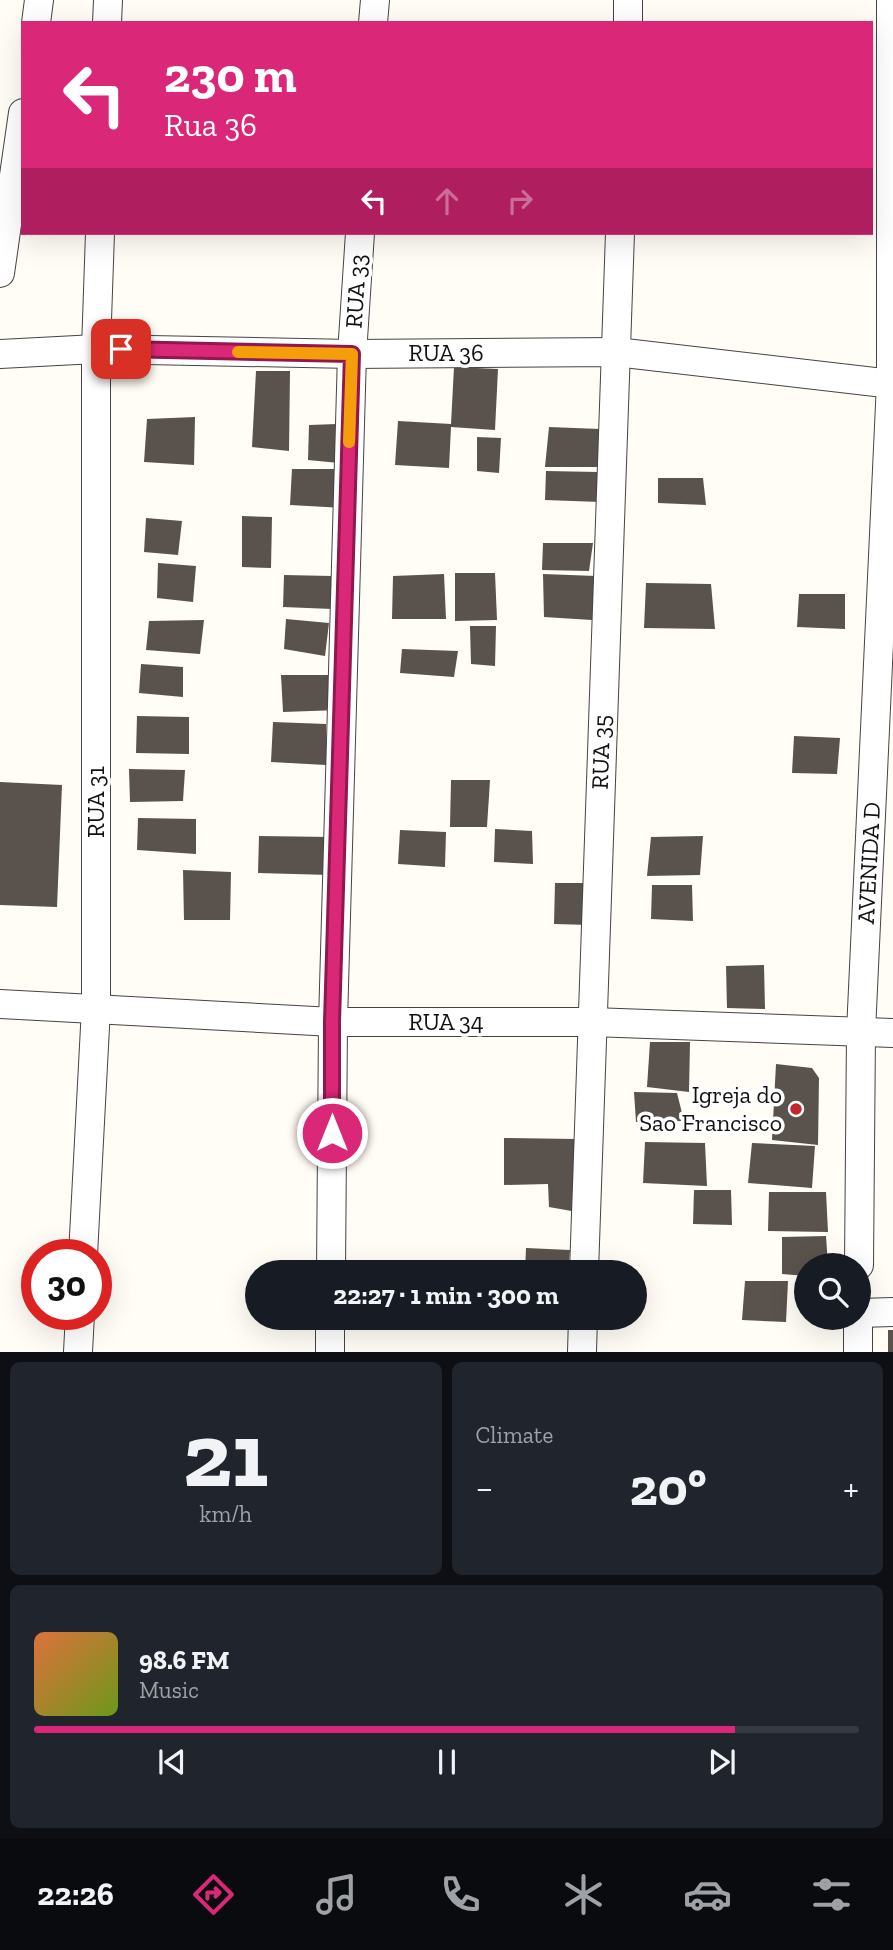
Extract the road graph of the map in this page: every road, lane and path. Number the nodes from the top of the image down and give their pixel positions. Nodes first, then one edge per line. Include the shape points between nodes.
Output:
1 (39, 0) edge
2 (108, 0) edge
3 (375, 0) edge
4 (628, 0) edge
5 (891, 0) edge
6 (36, 21) edge
7 (107, 21) edge
8 (373, 21) edge
9 (628, 21) edge
10 (21, 127) edge
11 (100, 235) edge
12 (360, 235) edge
13 (620, 235) edge
14 (0, 273) edge
15 (96, 349) junction
16 (616, 352) junction
17 (0, 354) edge
18 (352, 354) junction
19 (892, 373) edge
20 (0, 1004) edge
21 (96, 1008) junction
22 (332, 1022) junction
23 (592, 1022) junction
24 (861, 1032) junction
25 (893, 1034) edge
26 (84, 1239) edge
27 (859, 1253) edge
28 (331, 1260) edge
29 (584, 1260) edge
30 (871, 1312) edge
31 (893, 1312) edge
32 (79, 1330) edge
33 (330, 1330) edge
34 (583, 1330) edge
35 (858, 1330) edge
36 (78, 1352) edge
37 (330, 1352) edge
38 (582, 1352) edge
39 (858, 1352) edge

1 - 6 street
2 - 7 street
3 - 8 street
4 - 9 street
5 - 19 street, AVENIDA D
10 - 14 street
11 - 15 street, RUA 31
12 - 18 street, RUA 33
13 - 16 street, RUA 35
15 - 17 street, RUA 36
15 - 18 street, RUA 36
15 - 21 street, RUA 31
16 - 18 street, RUA 36
16 - 19 street, RUA 36
16 - 23 street, RUA 35
18 - 22 street, RUA 33
19 - 24 street, AVENIDA D
20 - 21 street, RUA 34
21 - 22 street, RUA 34
21 - 26 street, RUA 31
22 - 23 street, RUA 34
22 - 28 street, RUA 33
23 - 24 street, RUA 34
23 - 29 street, RUA 35
24 - 25 street, RUA 34
24 - 27 street, AVENIDA D
30 - 31 street
32 - 36 street
33 - 37 street
34 - 38 street
35 - 39 street

